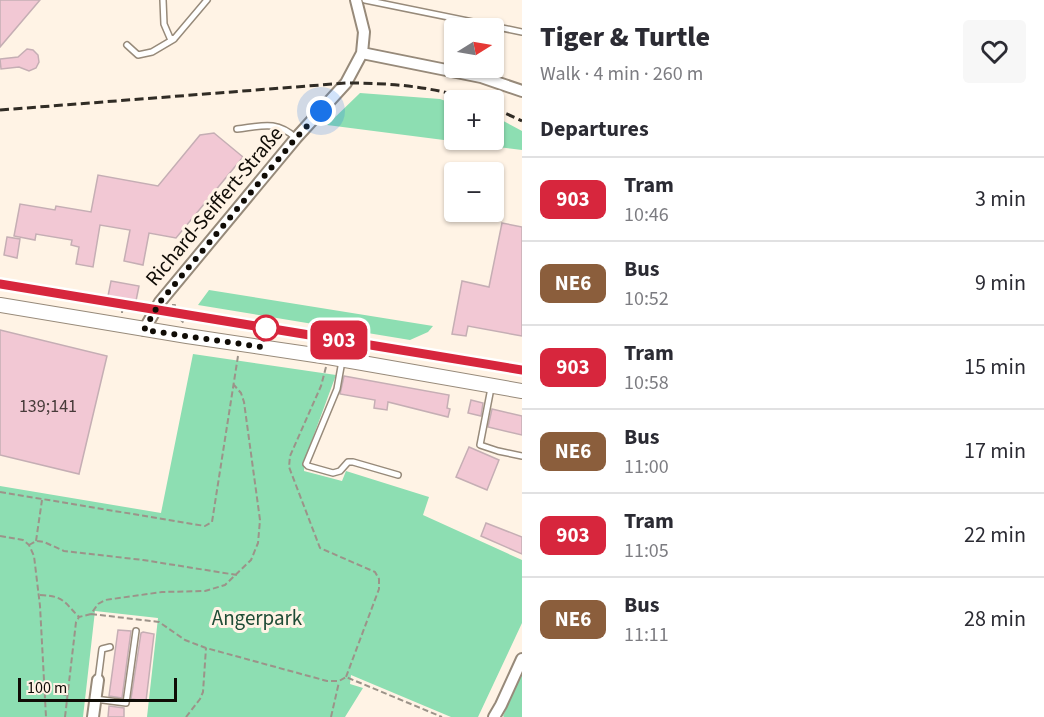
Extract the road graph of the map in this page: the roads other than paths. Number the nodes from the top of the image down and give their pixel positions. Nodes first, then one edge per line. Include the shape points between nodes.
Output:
1 (164, 0) edge
2 (207, 0) edge
3 (356, 0) edge
4 (365, 0) edge
5 (522, 32) edge
6 (174, 39) junction
7 (127, 45) dead end
8 (362, 53) junction
9 (522, 91) edge
10 (237, 129) dead end
11 (296, 138) junction
12 (0, 305) edge
13 (144, 330) junction
14 (335, 358) junction
15 (492, 386) junction
16 (522, 392) edge
17 (522, 456) edge
18 (398, 475) dead end
19 (136, 631) dead end
20 (110, 647) dead end
21 (522, 659) edge
22 (98, 680) joint
23 (95, 699) junction
24 (93, 717) edge
25 (494, 717) edge

1 - 6 lane via 164,24
2 - 6 lane
3 - 8 street, Richard-Seiffert-Straße via 364,32
4 - 5 lane
6 - 7 lane via 138,55
8 - 9 street via 481,77
8 - 11 street, Richard-Seiffert-Straße via 346,83
10 - 11 lane via 271,124 288,130
11 - 13 street, Richard-Seiffert-Straße via 160,302
12 - 13 street
13 - 14 street
14 - 15 street
14 - 18 lane via 337,389 306,464 333,473 353,462
15 - 16 street
15 - 17 lane via 480,446
19 - 23 lane via 126,703
20 - 22 lane via 102,649
21 - 25 street
22 - 23 street
23 - 24 street

